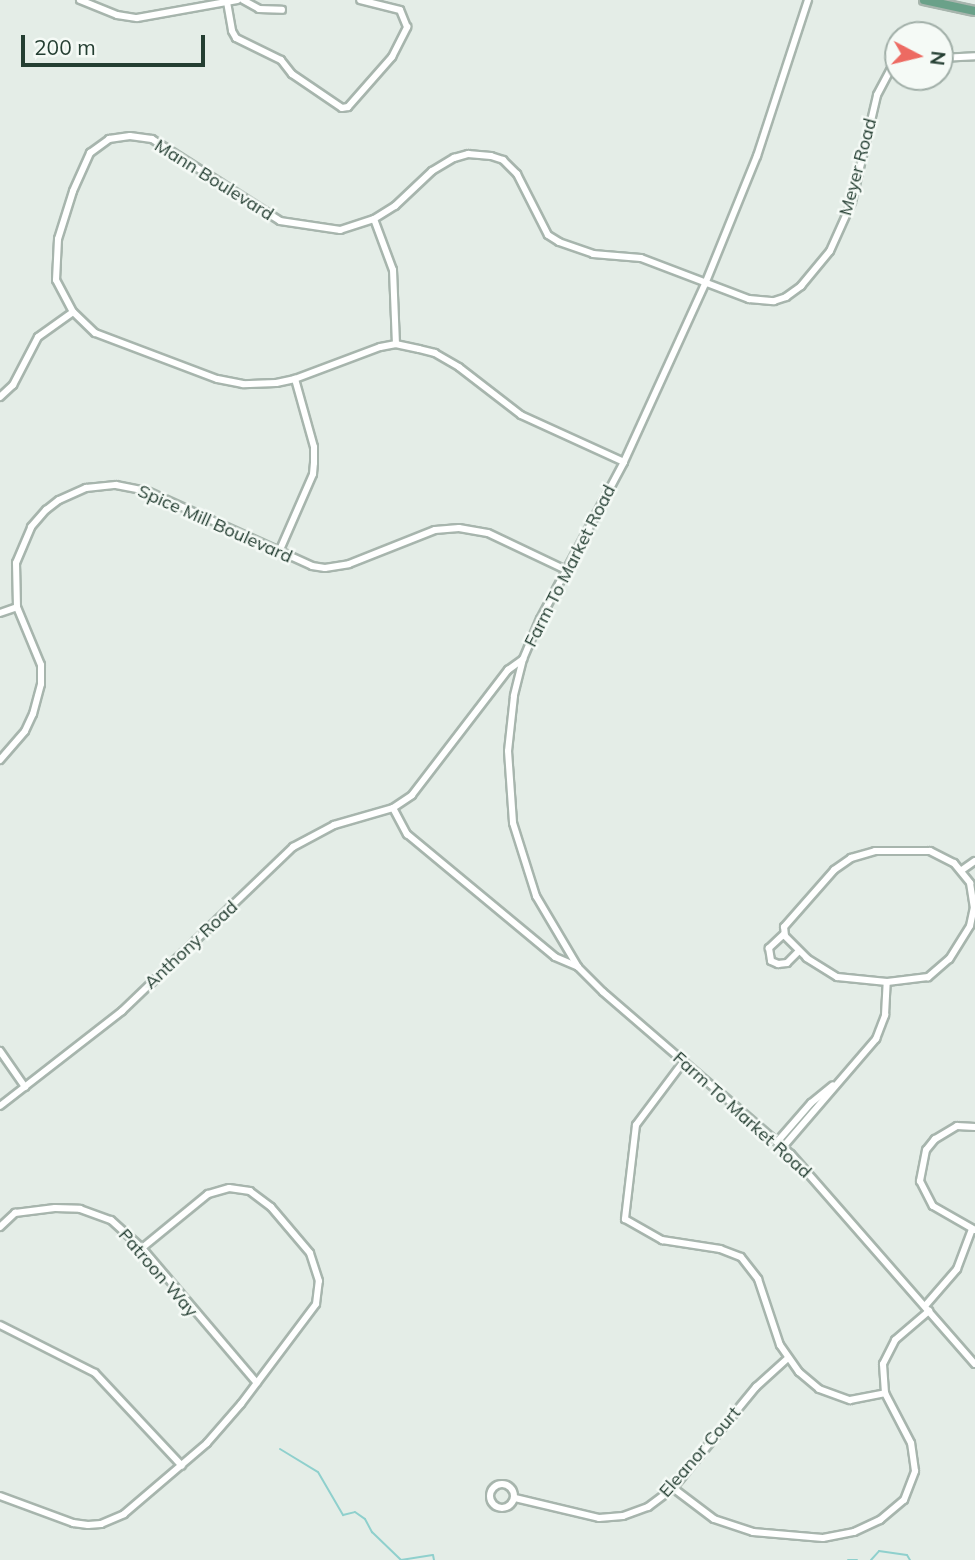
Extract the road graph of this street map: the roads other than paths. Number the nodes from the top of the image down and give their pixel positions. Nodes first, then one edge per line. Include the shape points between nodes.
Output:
1 (80, 0) edge
2 (237, 0) edge
3 (243, 0) edge
4 (360, 0) edge
5 (808, 0) edge
6 (925, 0) edge
7 (227, 2) junction
8 (282, 10) dead end
9 (975, 11) edge
10 (975, 56) edge
11 (954, 57) edge
12 (884, 82) edge
13 (374, 219) junction
14 (705, 284) junction
15 (73, 312) junction
16 (396, 344) junction
17 (295, 379) junction
18 (0, 397) edge
19 (624, 462) junction
20 (279, 552) junction
21 (566, 570) junction
22 (17, 607) junction
23 (0, 613) edge
24 (523, 659) junction
25 (0, 760) edge
26 (393, 808) junction
27 (975, 861) edge
28 (962, 870) junction
29 (784, 934) junction
30 (799, 951) junction
31 (578, 967) junction
32 (887, 982) junction
33 (0, 1051) edge
34 (684, 1061) junction
35 (25, 1087) junction
36 (0, 1106) edge
37 (975, 1127) edge
38 (780, 1144) junction
39 (0, 1227) edge
40 (974, 1230) edge
41 (142, 1248) junction
42 (927, 1309) junction
43 (0, 1325) edge
44 (788, 1358) junction
45 (975, 1364) edge
46 (257, 1383) junction
47 (885, 1393) junction
48 (182, 1466) junction
49 (673, 1488) junction
50 (0, 1496) edge
51 (515, 1498) junction

1 - 7 street via 137,18
2 - 7 street
3 - 8 street via 259,9
4 - 7 street via 400,10 407,27 392,57 348,107 342,108 292,74 281,60 236,38
5 - 14 street, Farm To Market Road via 757,156
6 - 9 main road
10 - 11 street
12 - 14 street, Meyer Road via 852,202 819,267 786,297 774,300 749,299
13 - 14 street, Mann Boulevard via 445,163 468,154 491,156 503,160 517,174 548,235 559,242 593,254 641,258
13 - 15 street, Mann Boulevard via 340,230 280,221 152,139 109,139 84,165 58,239 56,280
13 - 16 street via 393,271
14 - 19 street, Farm To Market Road
15 - 17 street, Mann Boulevard via 108,340 217,379 243,384
15 - 18 street via 38,337 13,385
16 - 17 street, Mann Boulevard via 366,350
16 - 19 street, Mann Boulevard via 435,353 521,415
17 - 20 street via 314,447 313,474
19 - 21 street, Farm To Market Road
20 - 21 street, Spice Mill Boulevard via 312,566 336,567 435,530 459,528 488,533
20 - 22 street, Spice Mill Boulevard via 147,491 117,485 86,488 59,500 31,527 16,563
21 - 24 street, Farm To Market Road
22 - 23 street
22 - 25 street, Spice Mill Boulevard via 41,665 41,684 27,726
24 - 26 street, Anthony Road via 508,670 412,794
24 - 31 street, Farm To Market Road via 508,751 513,823 536,896
26 - 31 street via 407,834 555,957
26 - 35 street, Anthony Road via 334,825 293,847 122,1011
27 - 28 street
28 - 29 street via 930,851 863,854 834,870 785,927
28 - 32 street via 973,896 974,916 965,936 928,977
29 - 30 street
29 - 30 street via 769,948 771,961 783,965
30 - 32 street via 837,977
31 - 34 street, Farm To Market Road
32 - 38 street via 885,1015 876,1039
33 - 35 street
34 - 38 street, Farm To Market Road
34 - 44 street via 636,1125 625,1217 662,1240 741,1257 758,1279 773,1329
35 - 36 street, Anthony Road
37 - 40 street via 957,1126 934,1139 926,1150 920,1181 933,1206
38 - 42 street, Farm To Market Road
39 - 41 street, Patroon Way via 8,1217 29,1209 80,1209 111,1220
40 - 42 street via 957,1269
41 - 46 street, Patroon Way
41 - 46 street via 208,1194 237,1189 261,1197 310,1253 318,1281 316,1304
42 - 45 street, Farm To Market Road
42 - 47 street via 890,1347 882,1374
43 - 48 street via 94,1373
44 - 47 street via 809,1381 836,1397 850,1400
44 - 49 street, Eleanor Court via 751,1392
46 - 48 street
47 - 49 street via 911,1443 915,1471 904,1500 872,1525 823,1538 744,1531 704,1514
48 - 50 street via 135,1507 101,1524 73,1522
49 - 51 street, Eleanor Court via 648,1507 613,1517 590,1517
51 - 51 street, Eleanor Court via 503,1483 494,1486 489,1495 501,1508 510,1506

